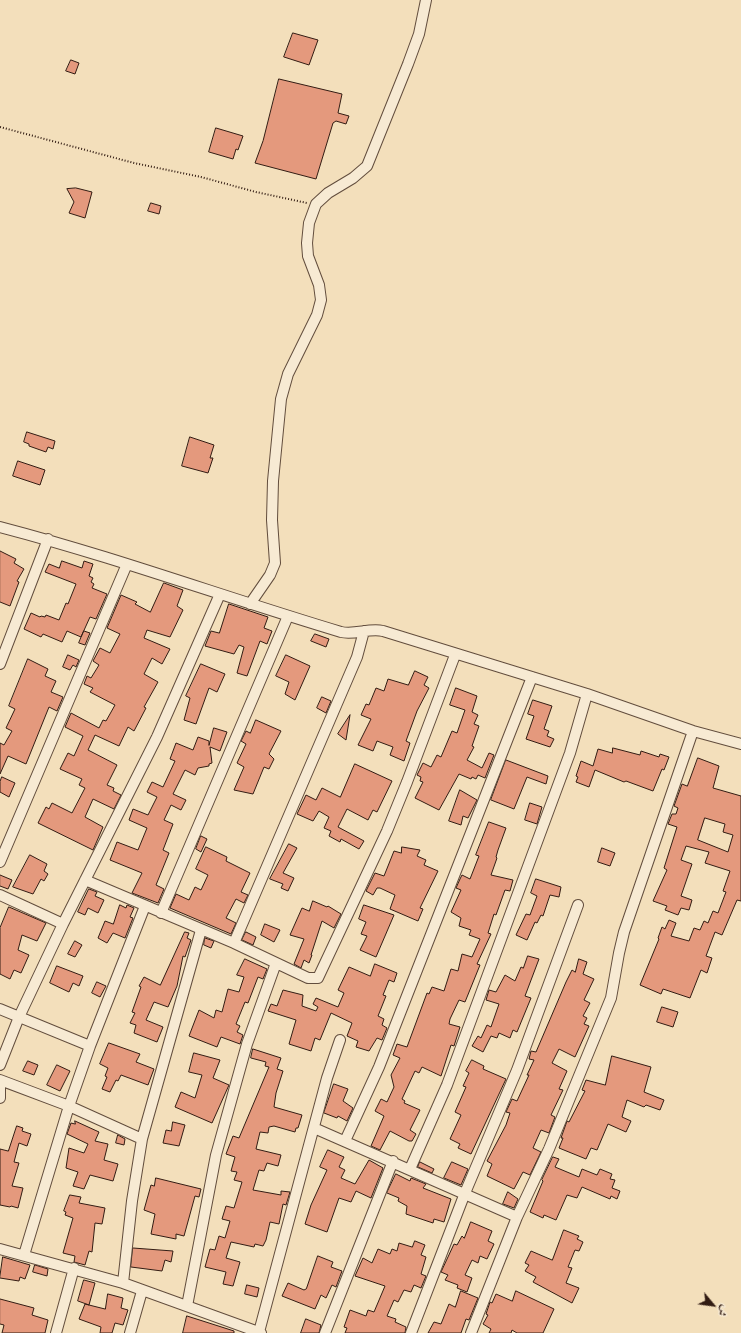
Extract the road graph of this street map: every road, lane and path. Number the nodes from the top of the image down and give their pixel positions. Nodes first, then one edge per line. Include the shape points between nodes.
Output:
1 (426, 0) edge
2 (0, 128) edge
3 (316, 204) junction
4 (0, 527) edge
5 (48, 539) junction
6 (127, 564) junction
7 (220, 594) junction
8 (250, 604) junction
9 (288, 616) junction
10 (364, 631) junction
11 (455, 654) junction
12 (0, 664) edge
13 (532, 677) junction
14 (587, 694) junction
15 (693, 731) junction
16 (741, 744) edge
17 (0, 862) edge
18 (85, 880) junction
19 (0, 895) edge
20 (578, 905) dead end
21 (145, 906) junction
22 (161, 913) junction
23 (63, 924) junction
24 (201, 930) junction
25 (234, 942) junction
26 (276, 963) junction
27 (0, 1009) edge
28 (19, 1017) junction
29 (340, 1040) dead end
30 (90, 1046) junction
31 (0, 1066) edge
32 (0, 1080) edge
33 (0, 1086) edge
34 (0, 1098) edge
35 (69, 1106) junction
36 (314, 1128) junction
37 (142, 1139) junction
38 (345, 1141) junction
39 (393, 1161) junction
40 (410, 1169) junction
41 (465, 1193) junction
42 (517, 1217) junction
43 (0, 1249) edge
44 (24, 1255) junction
45 (74, 1268) junction
46 (123, 1283) junction
47 (142, 1290) junction
48 (187, 1306) junction
49 (56, 1333) edge
50 (130, 1333) edge
51 (260, 1333) edge
52 (325, 1333) edge
53 (411, 1333) edge
54 (470, 1333) edge

1 - 3 street via 419,34 367,166
2 - 3 path via 134,163
3 - 8 street via 309,223 306,243 321,300 317,315 288,374 281,399 273,481 275,562 270,575
4 - 5 street
5 - 6 street
5 - 12 street
6 - 7 street
6 - 17 street
7 - 8 street
7 - 18 street via 157,736
8 - 9 street
9 - 10 street via 348,634
9 - 22 street
10 - 11 street via 384,631
10 - 25 street via 357,657
11 - 13 street
11 - 26 street via 390,824 321,975 315,979 308,978
13 - 14 street
13 - 38 street via 379,1067
14 - 15 street
14 - 40 street via 567,760 447,1085
15 - 16 street
15 - 42 street via 624,932 611,998 549,1149
18 - 21 street
18 - 23 street
19 - 23 street
20 - 41 street via 517,1070
21 - 22 street
21 - 30 street
22 - 24 street
23 - 28 street
24 - 25 street
24 - 37 street
25 - 26 street
26 - 48 street via 247,1044 216,1155
27 - 28 street
28 - 30 street
28 - 31 street
29 - 36 street
30 - 35 street
32 - 35 street
33 - 34 street
35 - 37 street
35 - 44 street
36 - 38 street
36 - 51 street
37 - 46 street
38 - 39 street
39 - 40 street
39 - 52 street
40 - 41 street
41 - 42 street
41 - 53 street
42 - 54 street
43 - 44 street
44 - 45 street
45 - 46 street
45 - 49 street
46 - 47 street
47 - 48 street
47 - 50 street
48 - 51 street

